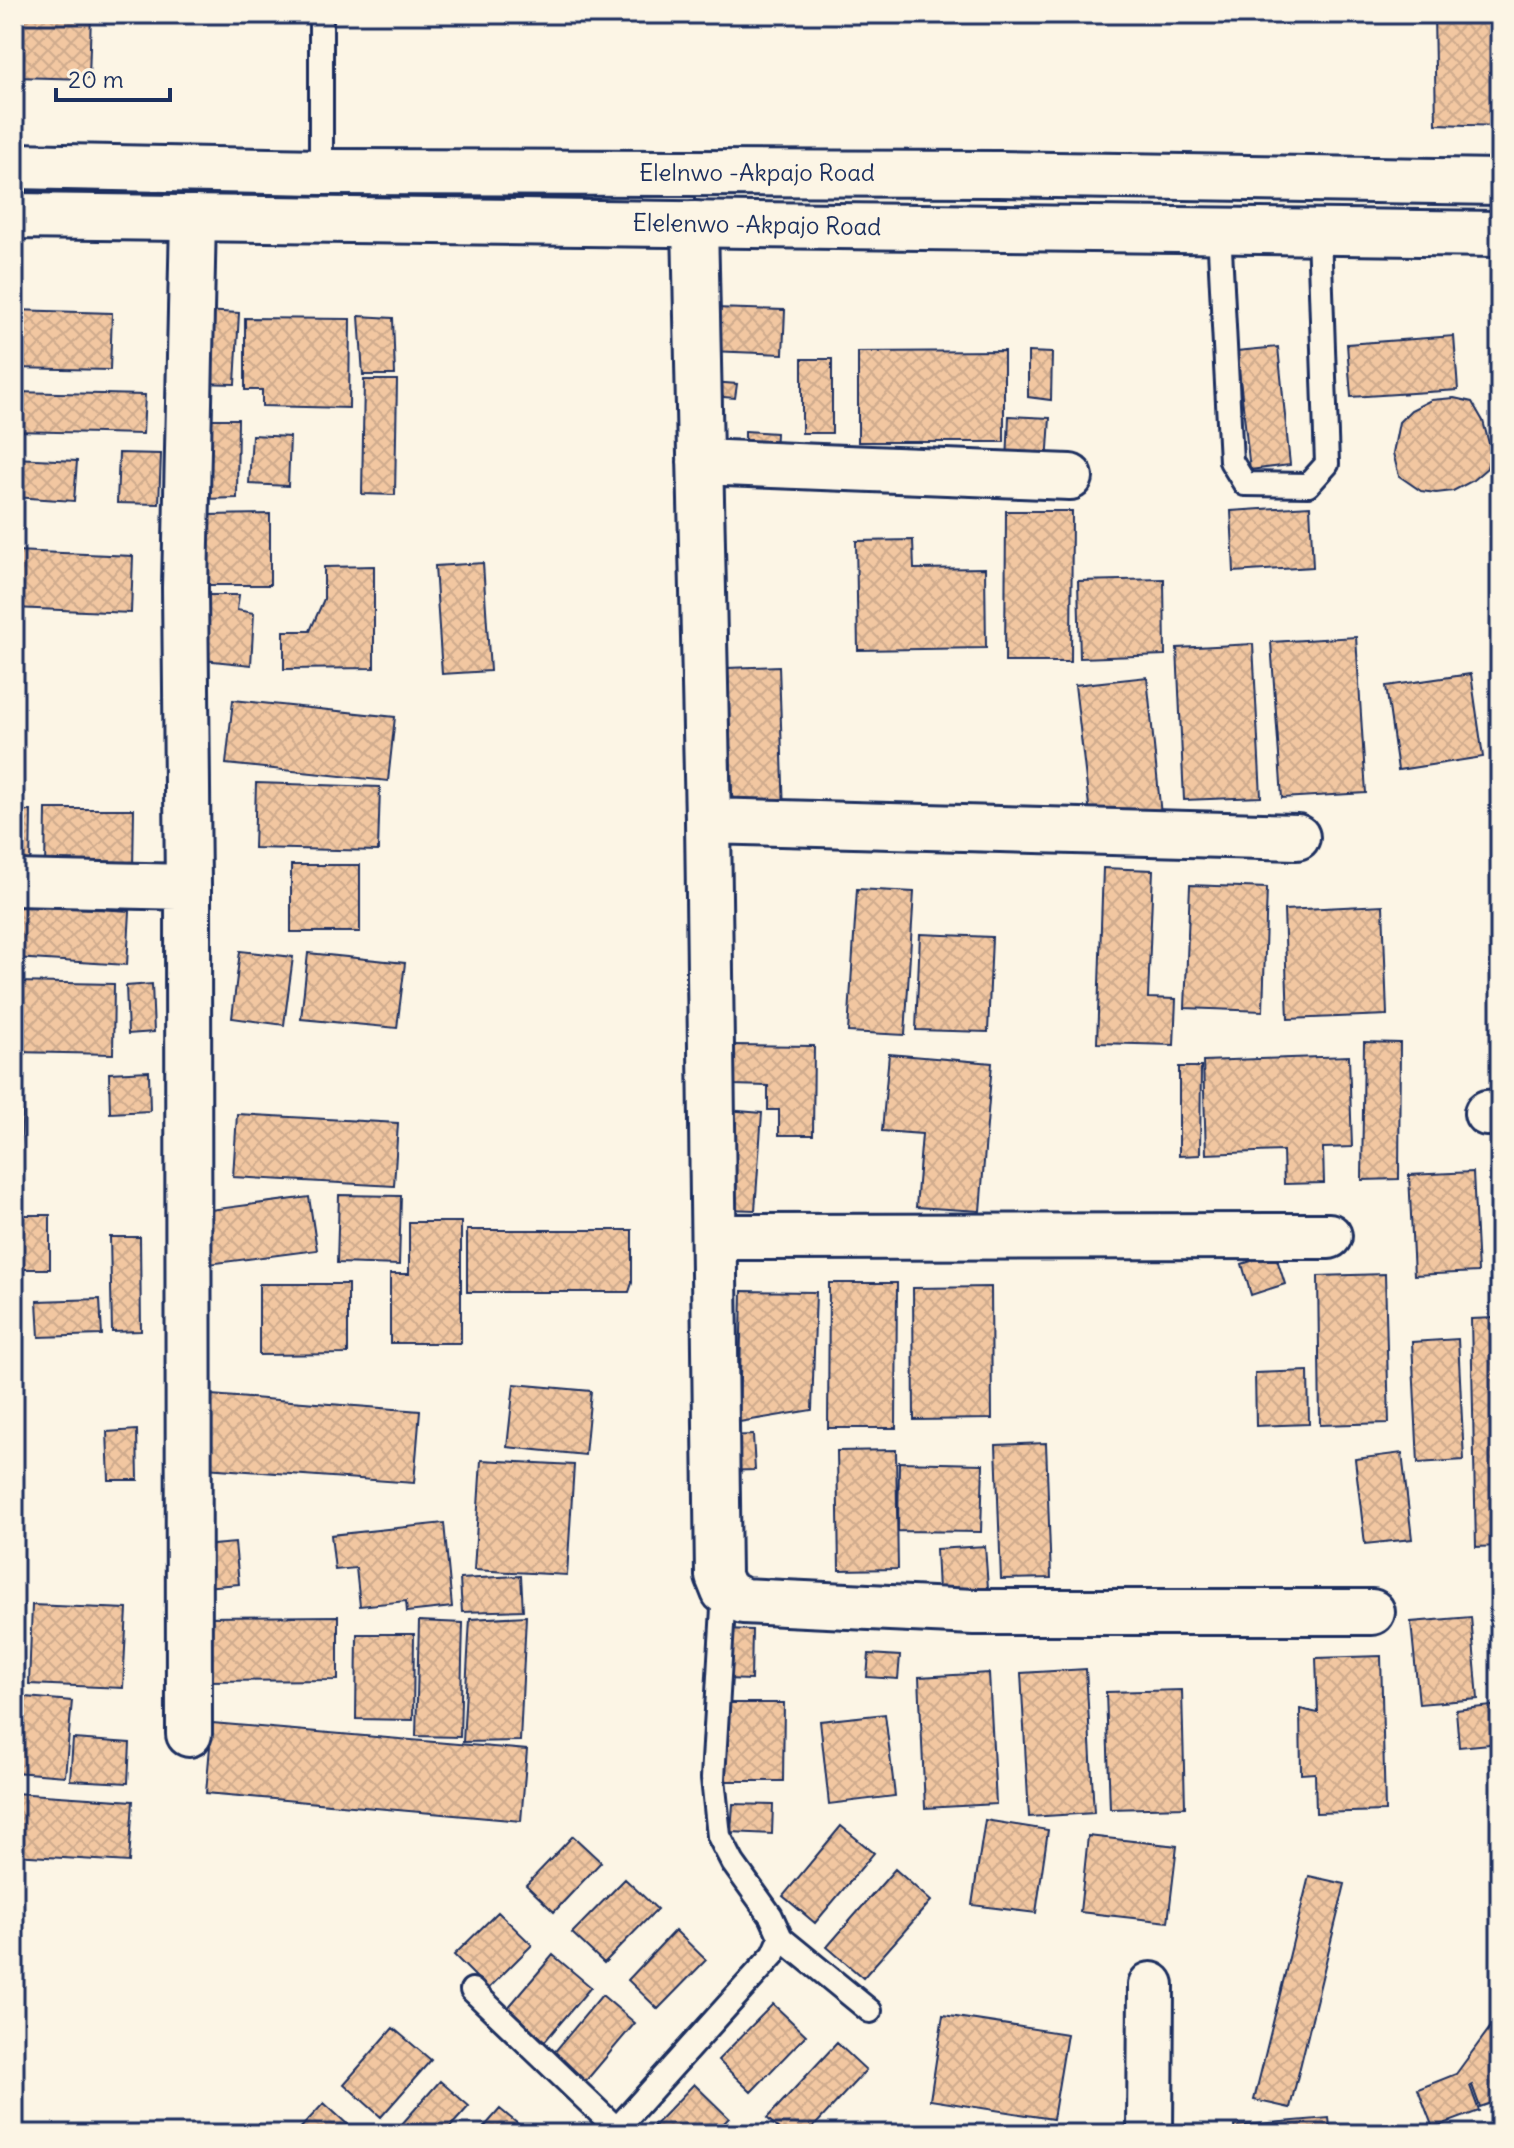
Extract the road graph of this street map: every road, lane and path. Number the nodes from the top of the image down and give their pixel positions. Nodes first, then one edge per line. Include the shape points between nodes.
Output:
1 (321, 14) edge
2 (14, 166) edge
3 (321, 172) junction
4 (1500, 182) edge
5 (14, 216) edge
6 (193, 218) junction
7 (695, 224) junction
8 (1219, 230) junction
9 (1319, 233) junction
10 (1500, 234) edge
11 (700, 462) junction
12 (1070, 477) dead end
13 (708, 821) junction
14 (1297, 837) dead end
15 (14, 883) edge
16 (188, 887) junction
17 (1329, 1236) dead end
18 (714, 1237) junction
19 (724, 1591) junction
20 (1372, 1612) dead end
21 (189, 1734) dead end
22 (781, 1938) junction
23 (1151, 1985) dead end
24 (472, 1990) dead end
25 (870, 2011) dead end
26 (617, 2132) edge
27 (1150, 2134) edge

1 - 3 lane
2 - 3 street, Elelnwo -Akpajo Road
3 - 4 street, Elelnwo -Akpajo Road
5 - 6 street, Elelenwo -Akpajo Road
6 - 7 street, Elelenwo -Akpajo Road
6 - 16 street via 185,588
7 - 8 street, Elelenwo -Akpajo Road
7 - 11 street
8 - 9 street, Elelenwo -Akpajo Road
8 - 9 lane via 1231,461 1245,484 1308,485 1327,464
9 - 10 street, Elelenwo -Akpajo Road
11 - 12 street
11 - 13 street
13 - 14 street
13 - 18 street
15 - 16 street
16 - 21 street
17 - 18 street
18 - 19 street via 718,1576
19 - 20 street via 743,1601 974,1612
19 - 22 lane via 713,1778 719,1836
22 - 25 lane
22 - 26 lane via 774,1954
23 - 27 street
24 - 26 lane

